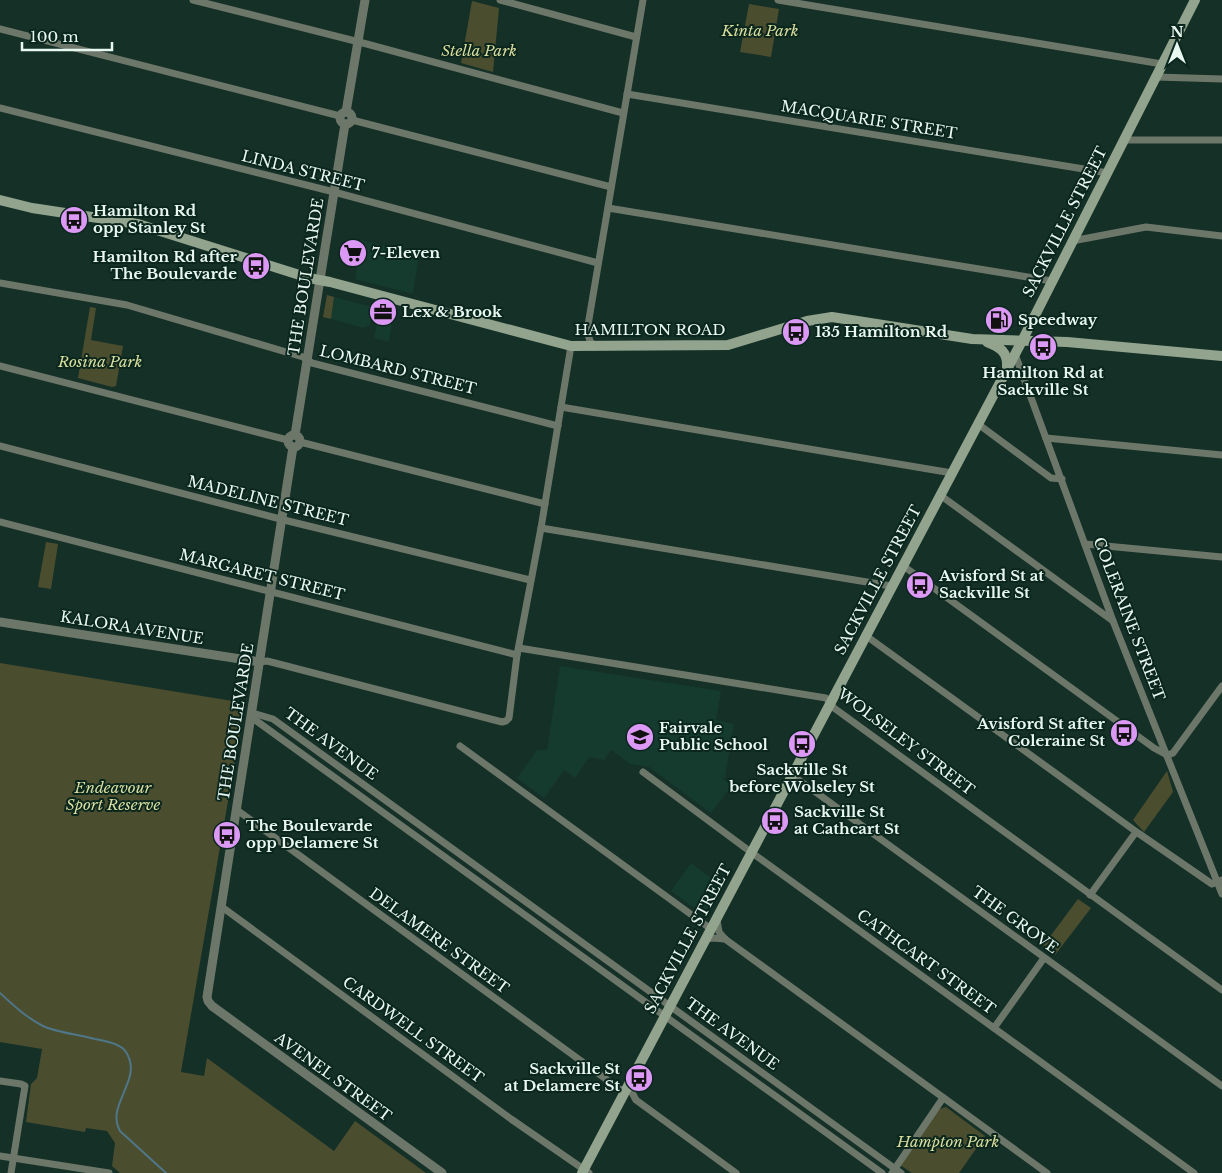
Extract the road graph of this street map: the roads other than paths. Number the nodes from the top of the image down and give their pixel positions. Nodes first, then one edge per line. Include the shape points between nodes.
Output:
1 (193, 0) edge
2 (365, 0) edge
3 (500, 0) edge
4 (643, 0) edge
5 (778, 0) edge
6 (1195, 0) edge
7 (0, 29) edge
8 (636, 37) junction
9 (358, 42) junction
10 (1162, 64) junction
11 (1156, 77) junction
12 (1222, 79) edge
13 (627, 94) junction
14 (0, 108) edge
15 (623, 113) junction
16 (346, 118) junction
17 (1124, 140) junction
18 (1222, 140) edge
19 (1108, 173) junction
20 (611, 187) junction
21 (334, 192) junction
22 (0, 200) edge
23 (608, 208) junction
24 (1222, 236) edge
25 (1072, 241) junction
26 (598, 262) junction
27 (320, 280) junction
28 (1052, 281) junction
29 (0, 283) edge
30 (587, 331) junction
31 (972, 339) junction
32 (1022, 341) junction
33 (573, 346) junction
34 (595, 347) junction
35 (1014, 354) junction
36 (1222, 356) edge
37 (307, 360) junction
38 (0, 366) edge
39 (1007, 368) junction
40 (561, 408) junction
41 (978, 424) junction
42 (558, 426) junction
43 (1046, 438) junction
44 (294, 441) junction
45 (0, 446) edge
46 (1222, 456) edge
47 (952, 473) junction
48 (1062, 479) junction
49 (940, 494) junction
50 (545, 504) junction
51 (283, 519) junction
52 (0, 522) edge
53 (541, 528) junction
54 (1085, 544) junction
55 (1222, 557) edge
56 (902, 565) junction
57 (530, 580) junction
58 (891, 586) junction
59 (270, 592) junction
60 (1113, 621) junction
61 (0, 622) edge
62 (865, 635) junction
63 (518, 651) junction
64 (260, 662) junction
65 (1222, 686) edge
66 (830, 702) junction
67 (251, 717) junction
68 (460, 746) dead end
69 (1168, 755) junction
70 (643, 772) dead end
71 (792, 775) junction
72 (237, 810) junction
73 (1136, 832) junction
74 (751, 852) junction
75 (1220, 881) edge
76 (1222, 894) edge
77 (1090, 895) junction
78 (222, 907) junction
79 (716, 918) junction
80 (711, 929) junction
81 (725, 939) junction
82 (704, 940) junction
83 (1044, 958) junction
84 (1222, 990) edge
85 (208, 1002) joint
86 (670, 1006) junction
87 (665, 1016) junction
88 (994, 1028) junction
89 (0, 1080) edge
90 (1222, 1086) edge
91 (624, 1093) junction
92 (943, 1098) junction
93 (636, 1100) junction
94 (0, 1156) edge
95 (14, 1158) junction
96 (585, 1172) edge
97 (896, 1172) edge
98 (11, 1173) edge
99 (109, 1173) edge
100 (442, 1173) edge
101 (736, 1173) edge
102 (882, 1173) edge
103 (1047, 1173) edge
104 (1194, 1173) edge

1 - 9 street
2 - 9 street, THE BOULEVARDE
3 - 8 street
4 - 8 street
5 - 10 street
6 - 10 main road, SACKVILLE STREET
7 - 16 street
8 - 13 street
9 - 15 street
9 - 16 street, THE BOULEVARDE
10 - 11 main road, SACKVILLE STREET
11 - 12 street
11 - 17 main road, SACKVILLE STREET
13 - 15 street
13 - 19 street, MACQUARIE STREET
14 - 21 street, LINDA STREET
15 - 20 street
16 - 20 street
16 - 21 street, THE BOULEVARDE
17 - 18 street
17 - 19 main road, SACKVILLE STREET
19 - 25 main road, SACKVILLE STREET
20 - 23 street
21 - 26 street, LINDA STREET
21 - 27 street, THE BOULEVARDE
22 - 27 main road, HAMILTON ROAD via 138,224
23 - 26 street
23 - 28 street
24 - 25 street via 1146,227
25 - 28 main road, SACKVILLE STREET
26 - 30 street
27 - 33 main road, HAMILTON ROAD
27 - 37 street, THE BOULEVARDE
28 - 32 main road, SACKVILLE STREET
29 - 37 street, LOMBARD STREET via 127,305
30 - 33 street
30 - 34 street
31 - 32 main road, HAMILTON ROAD
31 - 34 main road, HAMILTON ROAD via 832,316 728,345
31 - 39 main road via 1002,350 1007,357
32 - 35 main road, SACKVILLE STREET
32 - 36 main road, HAMILTON ROAD
33 - 34 main road, HAMILTON ROAD
33 - 40 street
35 - 39 main road, SACKVILLE STREET
35 - 43 street, COLERAINE STREET
37 - 42 street, LOMBARD STREET
37 - 44 street, THE BOULEVARDE
38 - 44 street
39 - 41 main road, SACKVILLE STREET
40 - 42 street
40 - 47 street
41 - 47 main road, SACKVILLE STREET
41 - 48 street via 1052,478
42 - 50 street
43 - 46 street
43 - 48 street, COLERAINE STREET
44 - 50 street
44 - 51 street, THE BOULEVARDE
45 - 51 street, MADELINE STREET
47 - 49 main road, SACKVILLE STREET
48 - 54 street, COLERAINE STREET
49 - 56 main road, SACKVILLE STREET
49 - 60 street
50 - 53 street
51 - 57 street, MADELINE STREET
51 - 59 street, THE BOULEVARDE
52 - 59 street, MARGARET STREET
53 - 57 street
53 - 58 street
54 - 55 street
54 - 60 street, COLERAINE STREET
56 - 58 main road, SACKVILLE STREET
56 - 69 street
57 - 63 street
58 - 62 main road, SACKVILLE STREET
59 - 63 street, MARGARET STREET
59 - 64 street, THE BOULEVARDE
60 - 69 street, COLERAINE STREET
61 - 64 street, KALORA AVENUE
62 - 66 main road, SACKVILLE STREET
62 - 73 street
63 - 64 street via 509,718 502,722 267,661
63 - 66 street, WOLSELEY STREET via 826,698
64 - 67 street, THE BOULEVARDE
65 - 69 street via 1173,753
66 - 71 main road, SACKVILLE STREET
66 - 77 street, WOLSELEY STREET via 835,709
67 - 72 street, THE BOULEVARDE
67 - 86 street, THE AVENUE via 256,714 273,719
67 - 87 street, THE AVENUE
68 - 80 street
69 - 75 street, COLERAINE STREET
70 - 74 street, CATHCART STREET
71 - 74 main road, SACKVILLE STREET
71 - 83 street, THE GROVE
72 - 78 street, THE BOULEVARDE
72 - 91 street, DELAMERE STREET
73 - 75 street via 1212,884
73 - 77 street
74 - 79 main road, SACKVILLE STREET
74 - 88 street, CATHCART STREET
75 - 76 street, COLERAINE STREET
77 - 84 street, WOLSELEY STREET
78 - 85 street, THE BOULEVARDE
78 - 96 street, CARDWELL STREET
79 - 80 main road, SACKVILLE STREET
79 - 81 street via 719,932
80 - 82 main road, SACKVILLE STREET
81 - 82 street
81 - 92 street
82 - 86 main road, SACKVILLE STREET
83 - 88 street
83 - 90 street, THE GROVE
85 - 100 street, AVENEL STREET
86 - 87 main road, SACKVILLE STREET
86 - 97 street, THE AVENUE
87 - 91 main road, SACKVILLE STREET
87 - 102 street, THE AVENUE
88 - 104 street, CATHCART STREET
89 - 95 street via 25,1086
91 - 93 street, DELAMERE STREET
91 - 93 street
91 - 96 main road, SACKVILLE STREET
92 - 97 street
92 - 103 street
93 - 101 street, DELAMERE STREET
94 - 95 street
95 - 98 street
95 - 99 street

